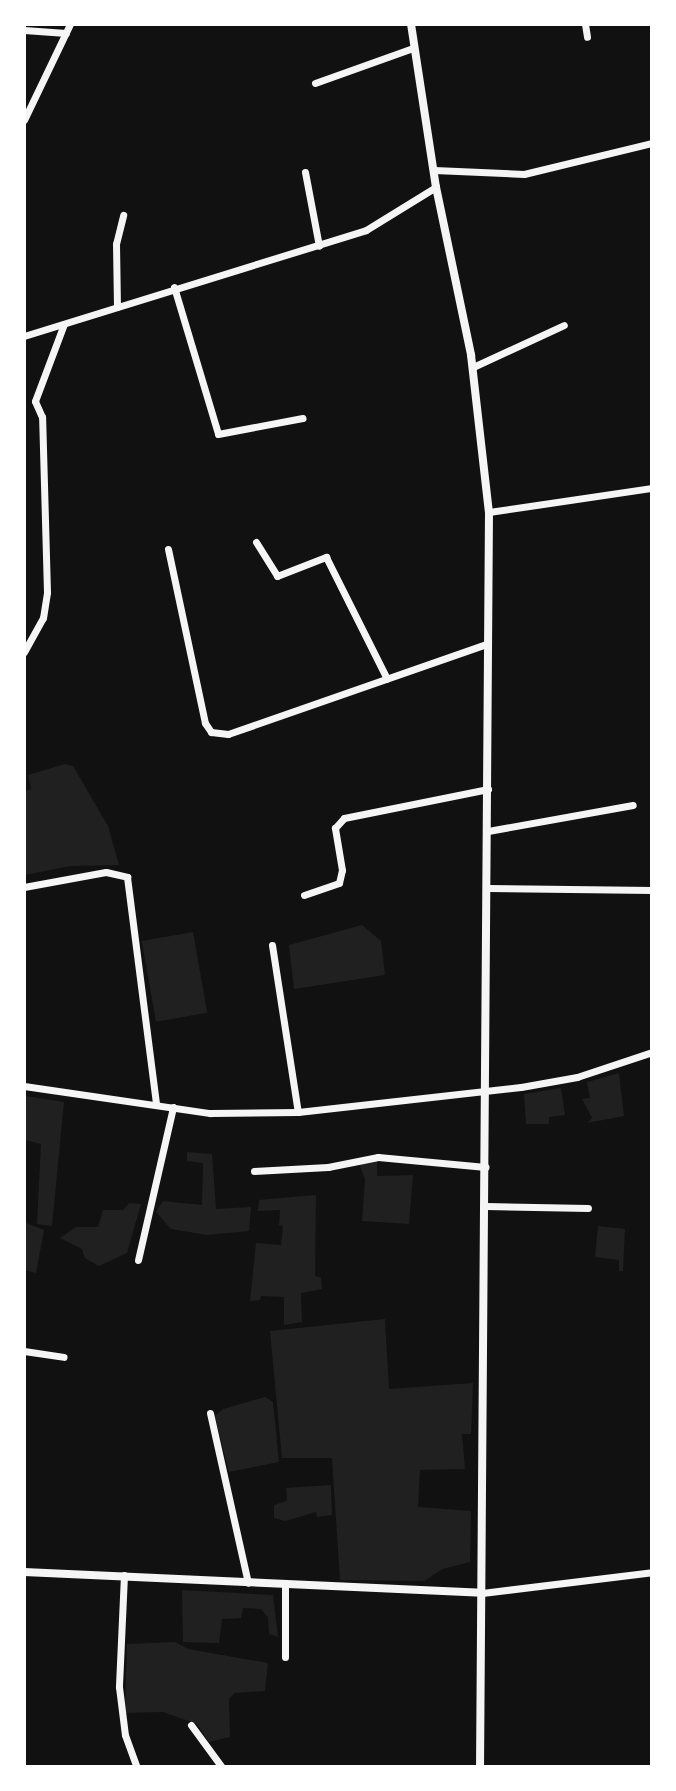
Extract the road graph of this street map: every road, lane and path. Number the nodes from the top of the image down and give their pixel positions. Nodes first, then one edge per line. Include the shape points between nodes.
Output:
1 (70, 24) edge
2 (411, 24) edge
3 (584, 24) edge
4 (24, 30) edge
5 (66, 33) junction
6 (587, 37) dead end
7 (413, 48) junction
8 (315, 83) dead end
9 (24, 120) edge
10 (652, 143) edge
11 (434, 170) junction
12 (305, 172) dead end
13 (436, 187) junction
14 (123, 215) dead end
15 (318, 246) junction
16 (174, 287) junction
17 (117, 307) junction
18 (64, 324) junction
19 (564, 325) dead end
20 (24, 336) edge
21 (473, 367) junction
22 (35, 401) junction
23 (24, 402) edge
24 (303, 418) dead end
25 (652, 488) edge
26 (489, 512) junction
27 (256, 542) dead end
28 (168, 549) dead end
29 (487, 644) junction
30 (24, 652) edge
31 (387, 679) junction
32 (488, 789) junction
33 (633, 805) dead end
34 (488, 831) junction
35 (24, 887) edge
36 (488, 888) junction
37 (652, 890) edge
38 (304, 895) dead end
39 (272, 945) dead end
40 (652, 1052) edge
41 (24, 1086) edge
42 (485, 1093) junction
43 (156, 1103) junction
44 (173, 1107) junction
45 (298, 1112) junction
46 (486, 1167) junction
47 (254, 1171) dead end
48 (486, 1206) junction
49 (589, 1208) dead end
50 (138, 1260) dead end
51 (24, 1352) edge
52 (64, 1357) dead end
53 (210, 1413) dead end
54 (24, 1572) edge
55 (652, 1572) edge
56 (124, 1575) junction
57 (248, 1583) junction
58 (285, 1584) junction
59 (482, 1593) junction
60 (285, 1657) dead end
61 (191, 1725) dead end
62 (136, 1766) edge
63 (221, 1766) edge
64 (480, 1766) edge

1 - 5 street
2 - 7 street
3 - 6 street
4 - 5 street
5 - 9 street
7 - 8 street
7 - 11 street
10 - 11 street via 524,174
11 - 13 street
12 - 15 street
13 - 15 street via 388,220
13 - 21 street
14 - 17 street via 116,244
15 - 16 street
16 - 17 street
16 - 24 street via 218,434
17 - 18 street
18 - 20 street
18 - 22 street
19 - 21 street
21 - 26 street
22 - 23 street
22 - 30 street via 42,417 47,592 43,618
25 - 26 street
26 - 29 street
27 - 31 street via 277,576 326,557
28 - 31 street via 205,723 211,732 228,734
29 - 31 street
29 - 32 street
32 - 34 street
32 - 38 street via 344,818 335,828 342,870 339,883
33 - 34 street
34 - 36 street
35 - 43 street via 106,872 127,877
36 - 37 street
36 - 42 street
39 - 45 street
40 - 42 street via 577,1077
41 - 43 street
42 - 45 street
42 - 46 street
43 - 44 street
44 - 45 street via 210,1113
44 - 50 street
46 - 47 street via 378,1157 328,1167
46 - 48 street
48 - 49 street
48 - 59 street
51 - 52 street
53 - 57 street
54 - 56 street
55 - 59 street
56 - 57 street
56 - 62 street via 119,1687 125,1735
57 - 58 street
58 - 59 street
58 - 60 street
59 - 64 street
61 - 63 street

